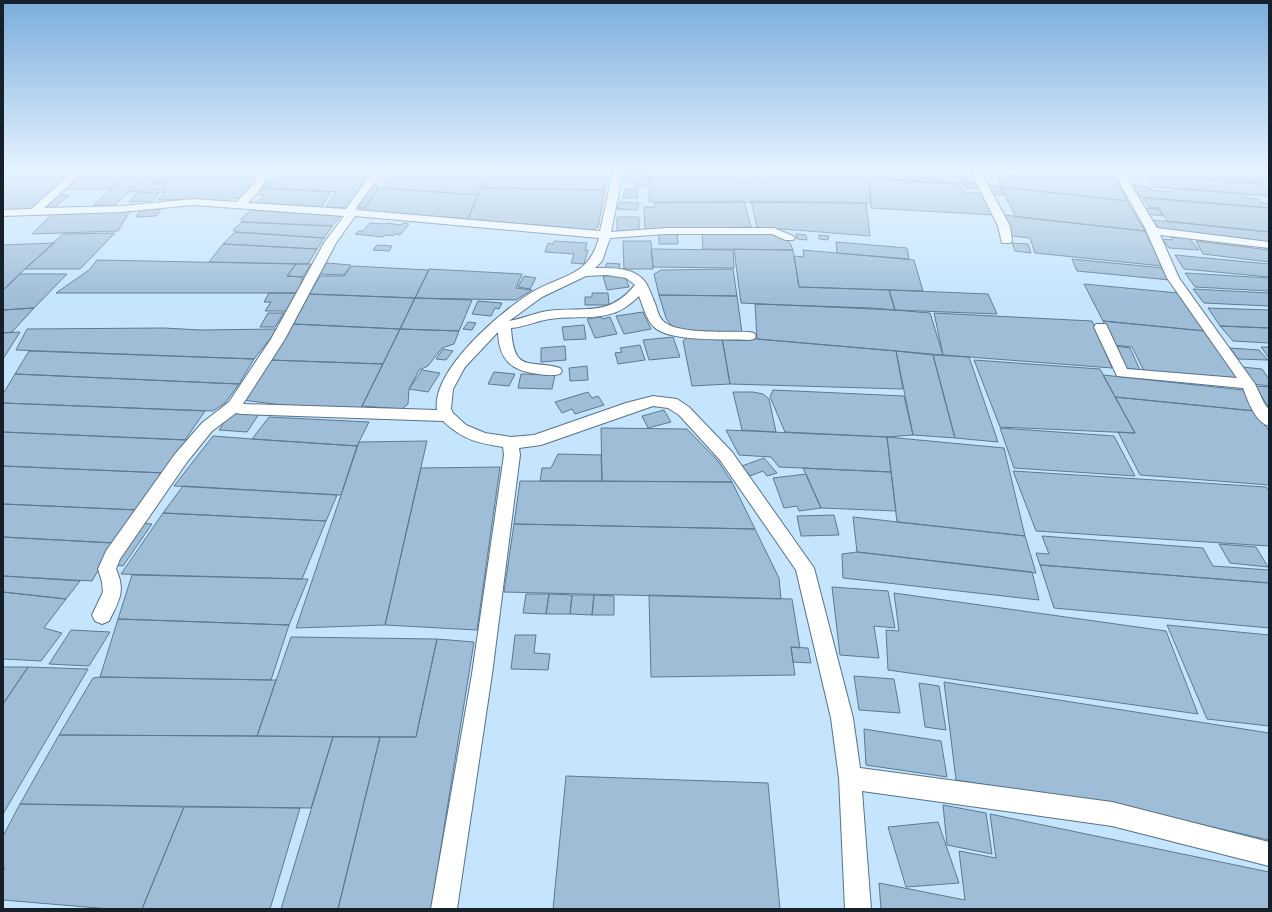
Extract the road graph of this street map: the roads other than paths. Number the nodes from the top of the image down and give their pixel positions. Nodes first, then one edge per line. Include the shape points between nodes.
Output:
1 (351, 215) edge
2 (370, 215) edge
3 (610, 215) edge
4 (998, 215) edge
5 (1143, 215) edge
6 (1152, 231) junction
7 (606, 235) junction
8 (789, 238) dead end
9 (1006, 241) dead end
10 (1269, 245) edge
11 (584, 272) junction
12 (641, 285) junction
13 (500, 326) junction
14 (1101, 327) dead end
15 (749, 336) dead end
16 (555, 371) dead end
17 (1248, 384) junction
18 (234, 406) junction
19 (447, 416) junction
20 (1269, 421) edge
21 (511, 443) junction
22 (102, 615) dead end
23 (850, 778) junction
24 (1269, 854) edge
25 (444, 909) edge
26 (858, 909) edge

1 - 18 street via 330,243 278,339
2 - 7 street
3 - 7 street
4 - 9 street via 1004,226
5 - 6 street
6 - 10 street
6 - 17 street via 1173,278
7 - 8 street via 623,236 666,231 774,231
7 - 11 street via 596,261
11 - 12 street via 620,273 634,277
11 - 13 street via 538,294 504,317
12 - 13 street via 625,302 612,310 579,314 559,313
12 - 15 street via 654,319 661,327 690,334
13 - 16 street via 509,355 517,364 531,370
13 - 19 street via 459,365 446,389 444,409
14 - 17 street via 1122,373
17 - 20 street via 1257,405
18 - 19 street via 241,409
18 - 22 street via 207,426 181,458 112,556 107,569 112,579 113,594
19 - 21 street via 461,429 482,438
21 - 23 street via 535,441 653,401 672,403 684,410 726,456 805,568 842,718
21 - 25 street via 512,455 482,674
23 - 24 street via 1112,814
23 - 26 street

